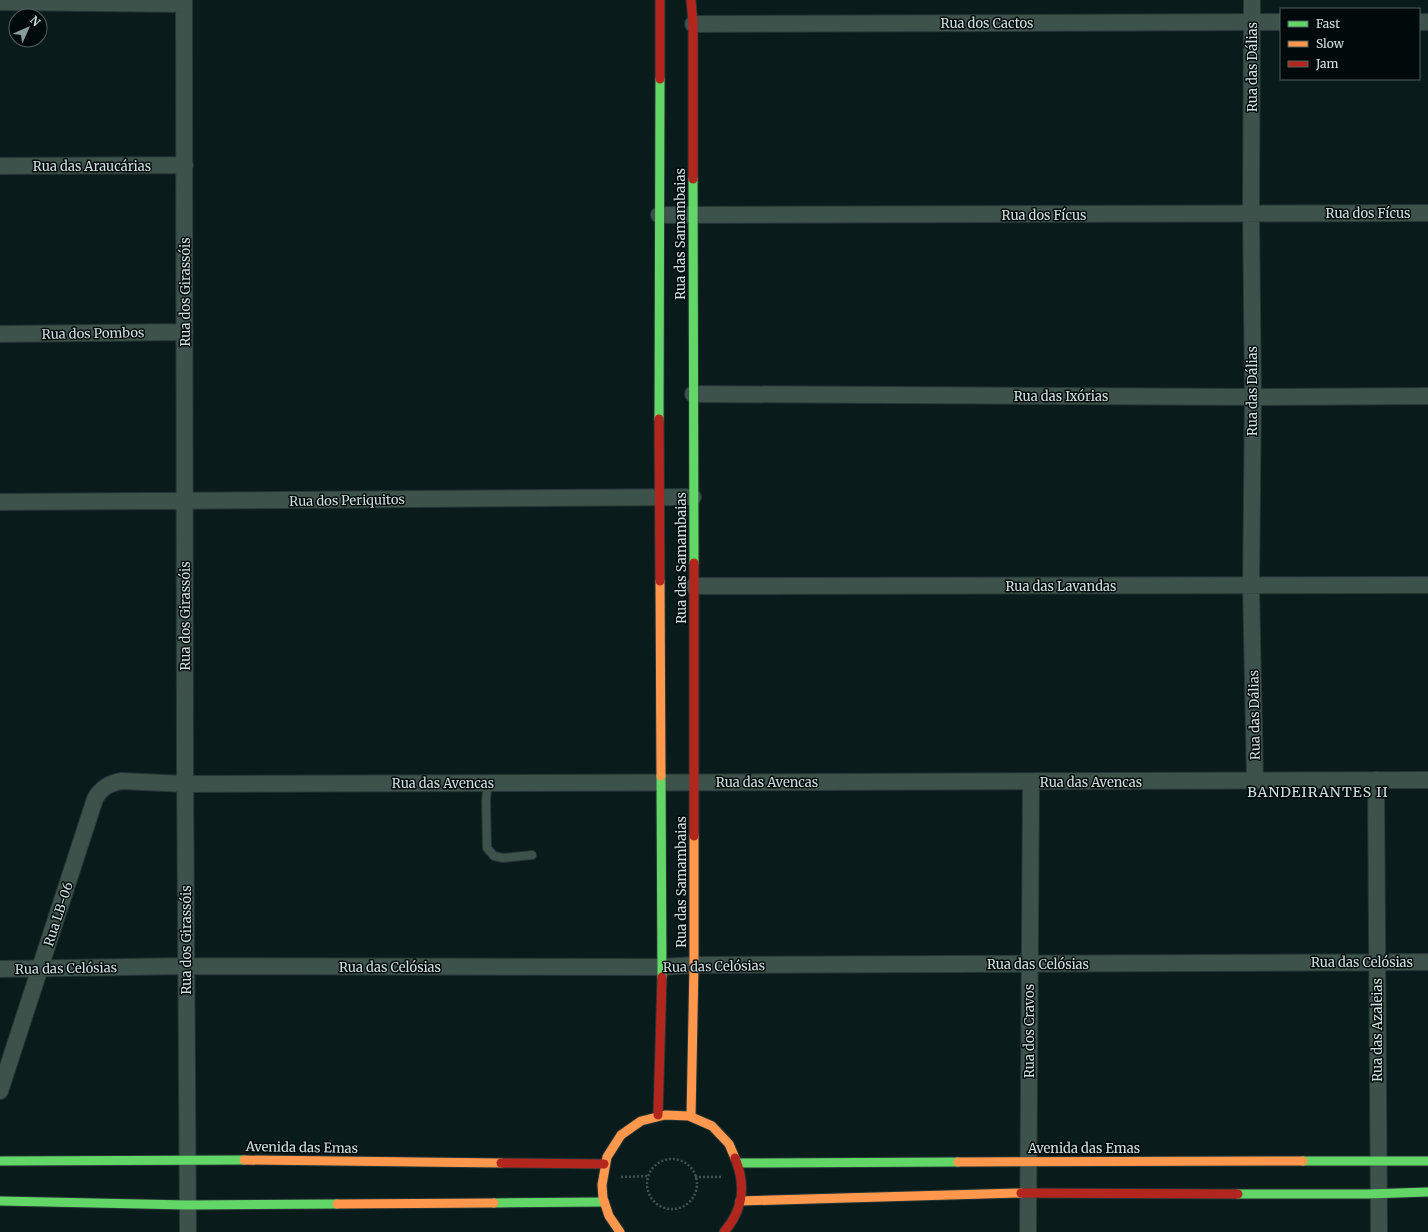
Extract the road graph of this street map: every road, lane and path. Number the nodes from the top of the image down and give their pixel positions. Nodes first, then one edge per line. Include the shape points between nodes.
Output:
1 (660, 0) edge
2 (691, 0) edge
3 (1252, 0) edge
4 (0, 2) edge
5 (184, 2) edge
6 (1252, 22) junction
7 (1280, 22) edge
8 (693, 24) junction
9 (184, 165) junction
10 (0, 166) edge
11 (1428, 213) edge
12 (1251, 214) junction
13 (659, 215) junction
14 (693, 216) junction
15 (185, 332) junction
16 (0, 334) edge
17 (694, 394) junction
18 (1428, 396) edge
19 (1252, 397) junction
20 (659, 497) junction
21 (694, 497) junction
22 (0, 502) edge
23 (185, 502) junction
24 (1428, 585) edge
25 (694, 586) junction
26 (1252, 586) junction
27 (1376, 780) junction
28 (1428, 780) edge
29 (1255, 781) junction
30 (660, 782) junction
31 (694, 782) junction
32 (1031, 782) junction
33 (488, 783) junction
34 (185, 784) junction
35 (106, 786) joint
36 (532, 855) dead end
37 (1376, 962) junction
38 (1428, 962) edge
39 (1029, 964) junction
40 (694, 965) junction
41 (187, 966) junction
42 (662, 966) junction
43 (0, 968) edge
44 (40, 969) junction
45 (0, 1091) edge
46 (658, 1115) junction
47 (691, 1117) junction
48 (187, 1159) junction
49 (0, 1161) edge
50 (1028, 1161) junction
51 (1378, 1161) junction
52 (1428, 1161) edge
53 (739, 1163) junction
54 (604, 1164) junction
55 (1378, 1192) junction
56 (1428, 1192) edge
57 (1028, 1193) junction
58 (653, 1199) joint
59 (0, 1201) edge
60 (740, 1201) junction
61 (604, 1202) junction
62 (188, 1205) junction
63 (188, 1232) edge
64 (620, 1232) edge
65 (724, 1232) edge
66 (1028, 1232) edge
67 (1378, 1232) edge

1 - 13 street, Rua das Samambaias
2 - 8 street, Rua das Samambaias
3 - 6 street, Rua das Dálias
4 - 5 street
5 - 9 street, Rua dos Girassóis
6 - 7 street, Rua dos Cactos
6 - 8 street, Rua dos Cactos
6 - 12 street, Rua das Dálias
8 - 14 street, Rua das Samambaias
9 - 10 street, Rua das Araucárias
9 - 15 street, Rua dos Girassóis
11 - 12 street, Rua dos Fícus
12 - 14 street, Rua dos Fícus
12 - 19 street, Rua das Dálias
13 - 14 street, Rua dos Fícus
13 - 20 street, Rua das Samambaias
14 - 17 street, Rua das Samambaias
15 - 16 street, Rua dos Pombos
15 - 23 street, Rua dos Girassóis
17 - 19 street, Rua das Ixórias
17 - 21 street, Rua das Samambaias
18 - 19 street, Rua das Ixórias
19 - 26 street, Rua das Dálias
20 - 21 street, Rua dos Periquitos
20 - 23 street, Rua dos Periquitos
20 - 30 street, Rua das Samambaias
21 - 25 street, Rua das Samambaias
22 - 23 street, Rua dos Periquitos
23 - 34 street, Rua dos Girassóis
24 - 26 street, Rua das Lavandas
25 - 26 street, Rua das Lavandas
25 - 31 street, Rua das Samambaias
26 - 29 street, Rua das Dálias
27 - 28 street, Rua das Avencas
27 - 29 street, Rua das Avencas
27 - 37 street, Rua das Azaleias
29 - 32 street, Rua das Avencas
30 - 31 street, Rua das Avencas
30 - 33 street, Rua das Avencas
30 - 42 street, Rua das Samambaias
31 - 32 street, Rua das Avencas
31 - 40 street, Rua das Samambaias
32 - 39 street, Rua dos Cravos
33 - 34 street, Rua das Avencas
33 - 36 lane via 487,848 494,856 503,858
34 - 35 street, Rua das Avencas via 122,781
34 - 41 street, Rua dos Girassóis
35 - 44 street, Rua LB-06 via 95,799
37 - 38 street, Rua das Celósias
37 - 39 street, Rua das Celósias
37 - 51 street, Rua das Azaleias
39 - 40 street, Rua das Celósias
39 - 50 street, Rua dos Cravos
40 - 42 street, Rua das Celósias
40 - 47 street, Rua das Samambaias
41 - 42 street, Rua das Celósias
41 - 44 street, Rua das Celósias
41 - 48 street, Rua dos Girassóis
42 - 46 street, Rua das Samambaias
43 - 44 street, Rua das Celósias
44 - 45 street, Rua LB-06
46 - 47 street via 680,1114
46 - 54 street via 634,1124 624,1132
47 - 53 street via 704,1122 720,1134 734,1150
48 - 49 street, Avenida das Emas
48 - 54 street, Avenida das Emas
48 - 62 street, Rua dos Girassóis
50 - 51 street, Avenida das Emas
50 - 53 street, Avenida das Emas
50 - 57 street, Rua dos Cravos
51 - 52 street, Avenida das Emas
51 - 55 street, Rua das Azaleias
53 - 60 street via 742,1177
54 - 61 street
55 - 56 street
55 - 57 street
55 - 67 street, Rua das Azaleias
57 - 60 street
57 - 66 street, Rua dos Cravos
58 - 58 path via 666,1208 682,1207 694,1196 694,1172 682,1161 674,1159 655,1166 648,1176 647,1184
59 - 62 street
60 - 65 street via 735,1216
61 - 62 street
61 - 64 street
62 - 63 street, Rua dos Girassóis

